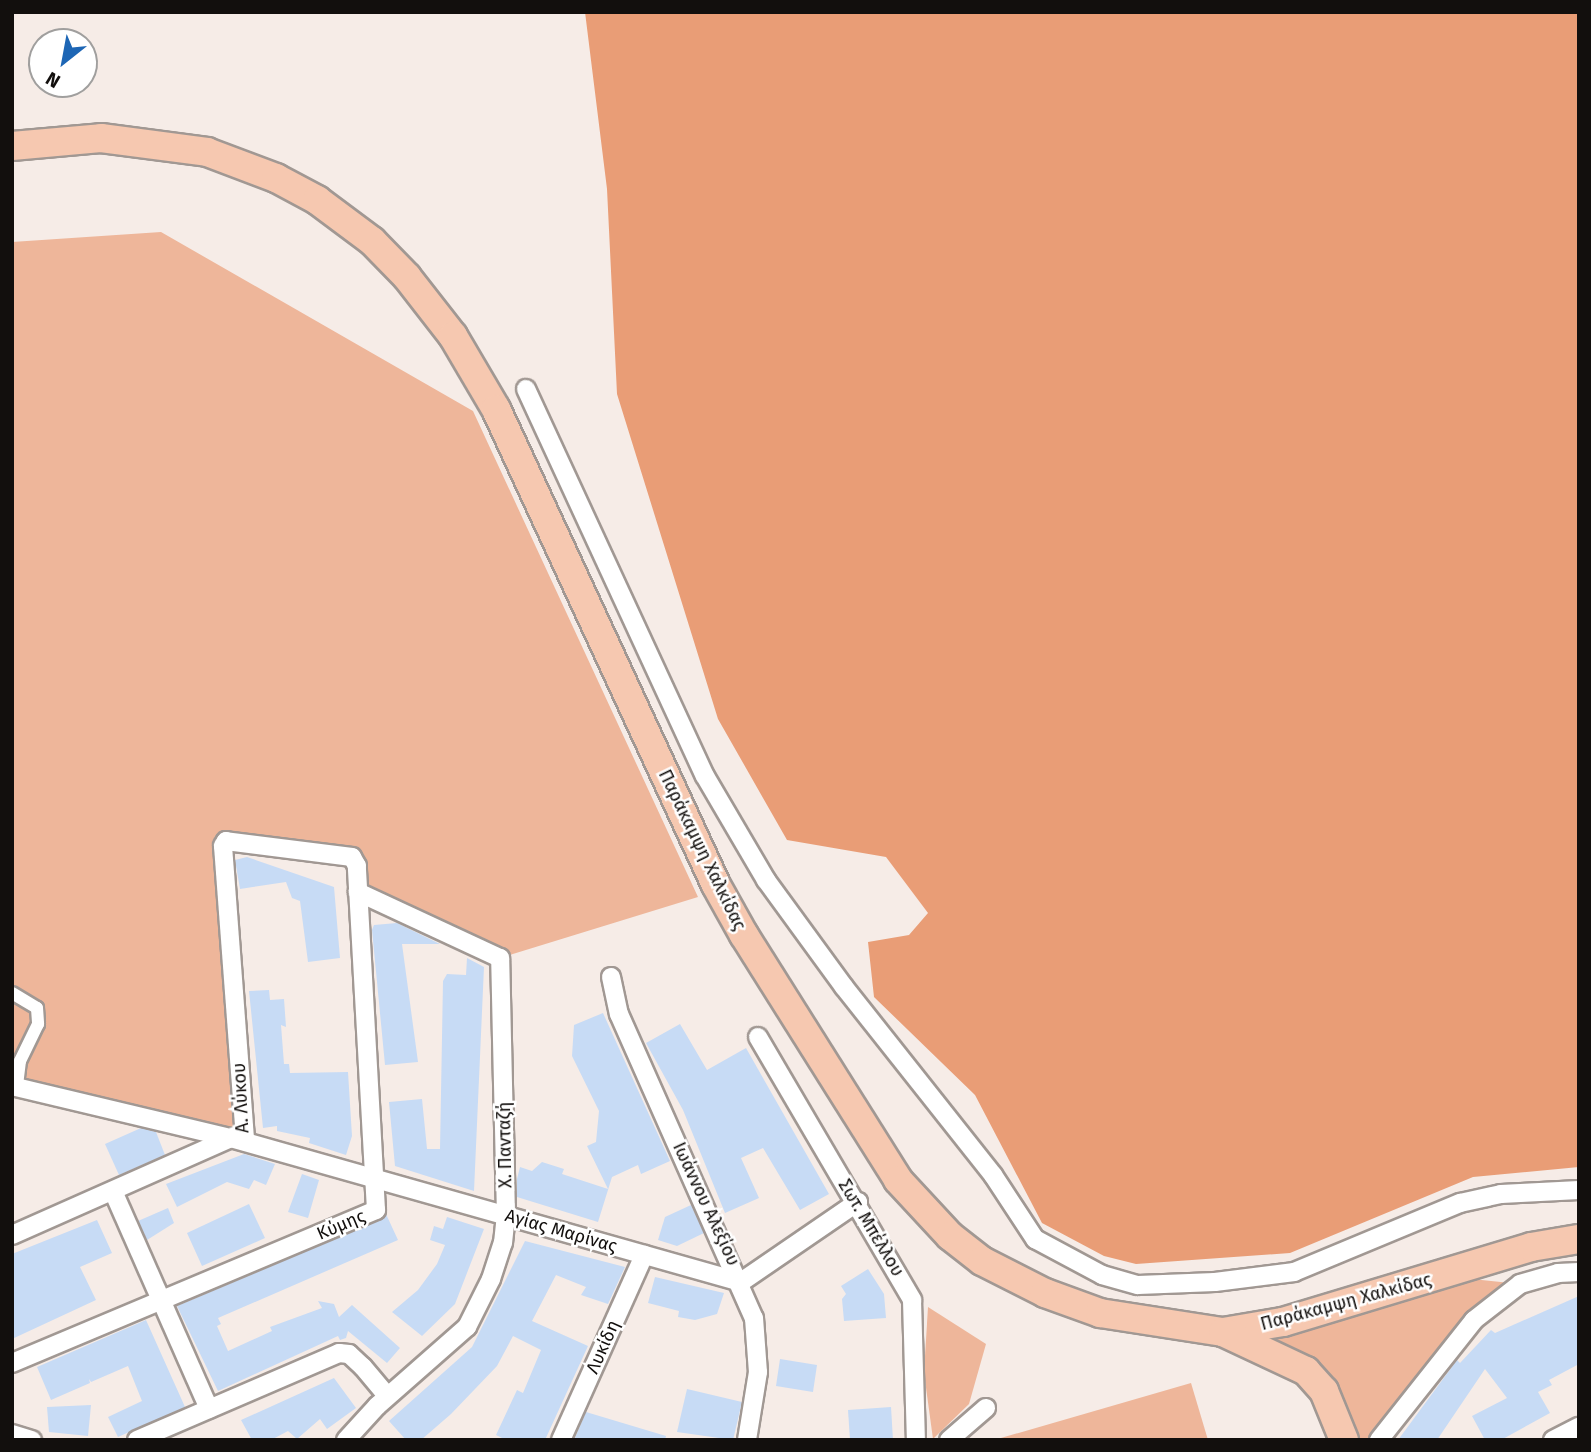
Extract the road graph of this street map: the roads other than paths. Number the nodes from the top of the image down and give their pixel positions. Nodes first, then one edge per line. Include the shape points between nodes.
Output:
1 (12, 146) edge
2 (526, 389) dead end
3 (223, 846) joint
4 (358, 892) junction
5 (611, 977) dead end
6 (12, 993) edge
7 (758, 1037) dead end
8 (16, 1062) edge
9 (14, 1086) edge
10 (238, 1140) junction
11 (378, 1179) junction
12 (1579, 1190) edge
13 (113, 1191) junction
14 (858, 1202) junction
15 (506, 1216) junction
16 (12, 1235) edge
17 (1579, 1239) edge
18 (644, 1255) junction
19 (1579, 1272) edge
20 (741, 1282) junction
21 (161, 1302) junction
22 (1223, 1332) junction
23 (12, 1363) edge
24 (387, 1396) junction
25 (986, 1408) dead end
26 (208, 1409) junction
27 (1579, 1427) edge
28 (12, 1434) edge
29 (32, 1440) edge
30 (137, 1440) edge
31 (346, 1440) edge
32 (561, 1440) edge
33 (747, 1440) edge
34 (916, 1440) edge
35 (949, 1440) edge
36 (1344, 1440) edge
37 (1379, 1440) edge
38 (1553, 1440) edge

1 - 22 main road, Παράκαμψη Χαλκίδας via 101,138 207,152 298,188 345,219 389,257 439,317 479,376 716,885 843,1098 898,1180 950,1236 1013,1279 1100,1313
2 - 12 street via 705,776 766,880 993,1175 1035,1239 1102,1275 1138,1285 1215,1282 1294,1272 1460,1203 1502,1194
3 - 4 street, Κύμης via 226,841 352,857
3 - 10 street, Α. Λύκου
4 - 11 street, Κύμης
4 - 15 street, Χ. Πανταζή via 500,958
5 - 20 street, Ιωάννου Αλεξίου via 619,1014
6 - 8 street via 37,1008 38,1024
7 - 14 street, Σωτ. Μπέλλου
8 - 9 street
9 - 10 street, Αγίας Μαρίνας
10 - 11 street, Αγίας Μαρίνας
10 - 13 street, Α. Λύκου
11 - 15 street, Αγίας Μαρίνας
11 - 21 street, Κύμης via 376,1210
13 - 16 street, Α. Λύκου
13 - 21 street
14 - 20 street
14 - 34 street, Σωτ. Μπέλλου via 912,1300
15 - 18 street, Αγίας Μαρίνας
15 - 24 street, Χ. Πανταζή via 491,1279 467,1327
17 - 22 main road, Παράκαμψη Χαλκίδας via 1531,1247 1283,1322
18 - 20 street, Αγίας Μαρίνας
18 - 32 street, Λυκίδη
19 - 37 street via 1520,1284 1474,1320
20 - 33 street, Ιωάννου Αλεξίου via 754,1318 758,1372
21 - 23 street, Κύμης
21 - 26 street
22 - 36 main road via 1306,1371 1338,1415
24 - 26 street via 349,1354 339,1353
24 - 31 street, Χ. Πανταζή
25 - 35 street
26 - 30 street
27 - 38 street
28 - 29 street

